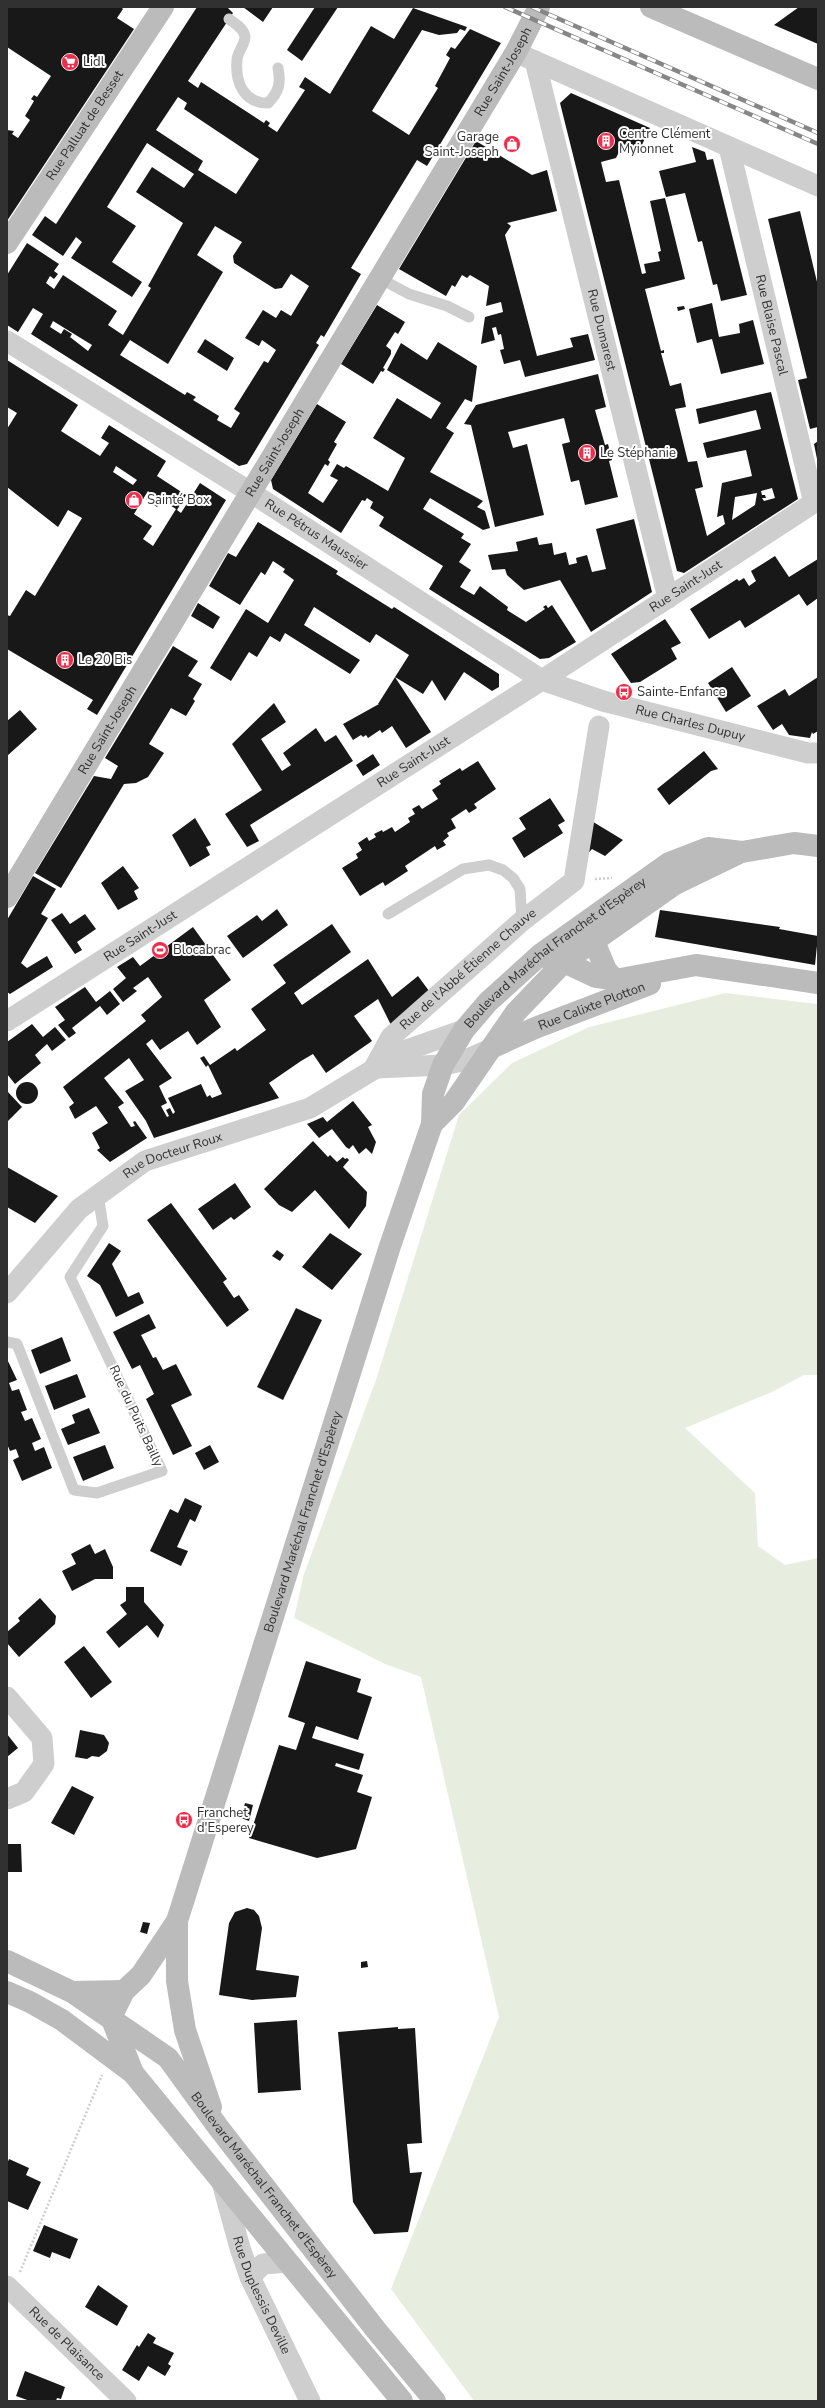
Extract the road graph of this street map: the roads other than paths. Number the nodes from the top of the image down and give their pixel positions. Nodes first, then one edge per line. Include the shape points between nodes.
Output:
1 (164, 7) edge
2 (539, 7) edge
3 (651, 7) edge
4 (229, 19) dead end
5 (516, 52) junction
6 (535, 61) junction
7 (278, 68) dead end
8 (818, 78) edge
9 (729, 147) junction
10 (818, 186) edge
11 (7, 243) edge
12 (379, 278) junction
13 (469, 317) dead end
14 (7, 341) edge
15 (250, 492) junction
16 (816, 502) edge
17 (668, 598) junction
18 (542, 680) junction
19 (599, 726) dead end
20 (818, 753) edge
21 (818, 846) edge
22 (742, 852) junction
23 (7, 897) edge
24 (388, 914) dead end
25 (522, 922) junction
26 (593, 939) junction
27 (532, 962) junction
28 (564, 962) junction
29 (696, 965) junction
30 (615, 980) junction
31 (818, 983) edge
32 (7, 1020) edge
33 (464, 1030) junction
34 (488, 1050) junction
35 (443, 1065) junction
36 (374, 1068) junction
37 (432, 1124) junction
38 (98, 1195) junction
39 (7, 1293) edge
40 (7, 1342) edge
41 (7, 1697) edge
42 (7, 1799) edge
43 (177, 1921) junction
44 (7, 1960) edge
45 (124, 1991) junction
46 (7, 1992) edge
47 (72, 1992) junction
48 (111, 2017) junction
49 (133, 2073) junction
50 (218, 2127) junction
51 (223, 2186) junction
52 (288, 2262) junction
53 (250, 2277) junction
54 (9, 2288) edge
55 (126, 2401) edge
56 (310, 2401) edge
57 (402, 2401) edge
58 (436, 2401) edge

1 - 11 main road, Rue Palluat de Besset
2 - 5 main road, Rue Saint-Joseph
3 - 8 main road
4 - 7 lane via 242,29 245,38 236,59 239,82 245,96 258,103 268,103 276,95 281,81
5 - 6 street
5 - 12 main road, Rue Saint-Joseph
6 - 9 street
6 - 17 street, Rue Dumarest
9 - 10 street
9 - 16 street, Rue Blaise Pascal
12 - 13 lane via 409,294 447,306
12 - 15 main road, Rue Saint-Joseph
14 - 15 street, Rue Pétrus Maussier
15 - 18 street, Rue Pétrus Maussier
15 - 23 main road, Rue Saint-Joseph
16 - 17 street, Rue Saint-Just
17 - 18 street, Rue Saint-Just
18 - 20 street, Rue Charles Dupuy via 604,701 808,753
18 - 32 street, Rue Saint-Just
19 - 25 street, Rue de l'Abbé Étienne Chauve via 574,882
21 - 22 main road, Boulevard Maréchal Franchet d'Espèrey via 794,843
22 - 26 main road, Boulevard Maréchal Franchet d'Espèrey via 674,884
22 - 27 main road, Boulevard Maréchal Franchet d'Espèrey via 708,848 669,863
24 - 25 lane via 463,868 489,865 503,870 513,878 520,889
25 - 36 street, Rue de l'Abbé Étienne Chauve via 391,1037
26 - 28 main road, Boulevard Maréchal Franchet d'Espèrey
26 - 30 main road, Rue Calixte Plotton via 606,970
27 - 28 main road, Rue Calixte Plotton
27 - 33 main road, Boulevard Maréchal Franchet d'Espèrey via 488,1002
28 - 30 main road, Rue Calixte Plotton via 596,977
28 - 34 main road, Boulevard Maréchal Franchet d'Espèrey via 516,1012
29 - 30 main road, Rue Calixte Plotton
29 - 31 main road, Rue Calixte Plotton
29 - 34 main road, Rue Calixte Plotton via 535,1028
33 - 35 main road, Boulevard Maréchal Franchet d'Espèrey
33 - 36 street, Rue Docteur Roux via 404,1050
34 - 35 street, Rue Docteur Roux
34 - 37 main road, Boulevard Maréchal Franchet d'Espèrey via 454,1102
35 - 36 street, Rue Docteur Roux
35 - 37 main road, Boulevard Maréchal Franchet d'Espèrey via 433,1094
36 - 38 street, Rue Docteur Roux via 310,1108 145,1160
37 - 43 main road, Boulevard Maréchal Franchet d'Espèrey via 390,1246
38 - 39 street, Rue Docteur Roux via 79,1209
38 - 40 lane, Rue du Puits Bailly via 103,1226 70,1277 162,1471 97,1493 74,1490 17,1344
41 - 42 street via 42,1738 44,1764 24,1792
43 - 45 main road via 141,1975
43 - 50 main road via 177,1981 184,2030
44 - 47 main road, Boulevard Maréchal Franchet d'Espèrey
45 - 47 main road
45 - 48 main road
46 - 49 main road via 62,2020
47 - 48 main road, Boulevard Maréchal Franchet d'Espèrey
48 - 49 main road
48 - 50 main road, Boulevard Maréchal Franchet d'Espèrey via 168,2058
49 - 51 main road
50 - 58 main road, Boulevard Maréchal Franchet d'Espèrey via 376,2330
51 - 52 main road
51 - 53 street, Rue Duplessis Deville
52 - 53 street via 263,2264
52 - 57 main road
53 - 56 street, Rue Duplessis Deville
54 - 55 street, Rue de Plaisance

